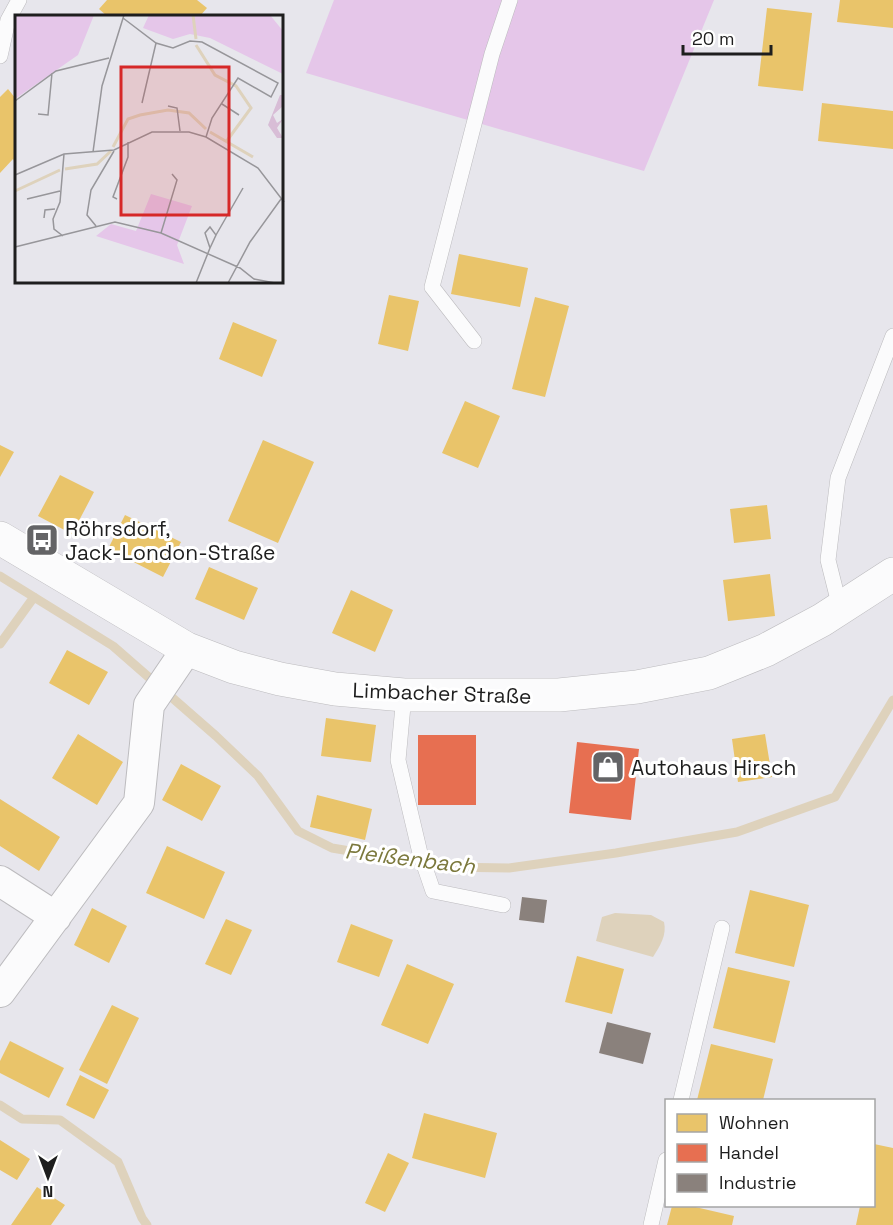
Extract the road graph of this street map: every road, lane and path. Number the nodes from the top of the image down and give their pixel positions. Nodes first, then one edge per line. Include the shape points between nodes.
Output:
1 (19, 0) edge
2 (510, 0) edge
3 (0, 56) edge
4 (893, 336) edge
5 (474, 341) dead end
6 (0, 538) edge
7 (893, 574) edge
8 (840, 608) junction
9 (187, 649) junction
10 (404, 695) junction
11 (0, 881) edge
12 (503, 905) dead end
13 (56, 916) junction
14 (722, 928) dead end
15 (0, 992) edge
16 (681, 1099) edge
17 (665, 1164) edge
18 (651, 1225) edge

1 - 3 lane via 8,20
2 - 5 lane via 492,54 432,287
4 - 8 lane via 838,478 828,560
6 - 9 street, Limbacher Straße
7 - 8 street, Limbacher Straße
8 - 10 street, Limbacher Straße via 766,650 709,673 637,687 559,695
9 - 10 street, Limbacher Straße via 280,679
9 - 13 street via 150,705 138,803
10 - 12 lane via 398,760 433,891
11 - 13 street
13 - 15 street
14 - 16 lane
17 - 18 lane

